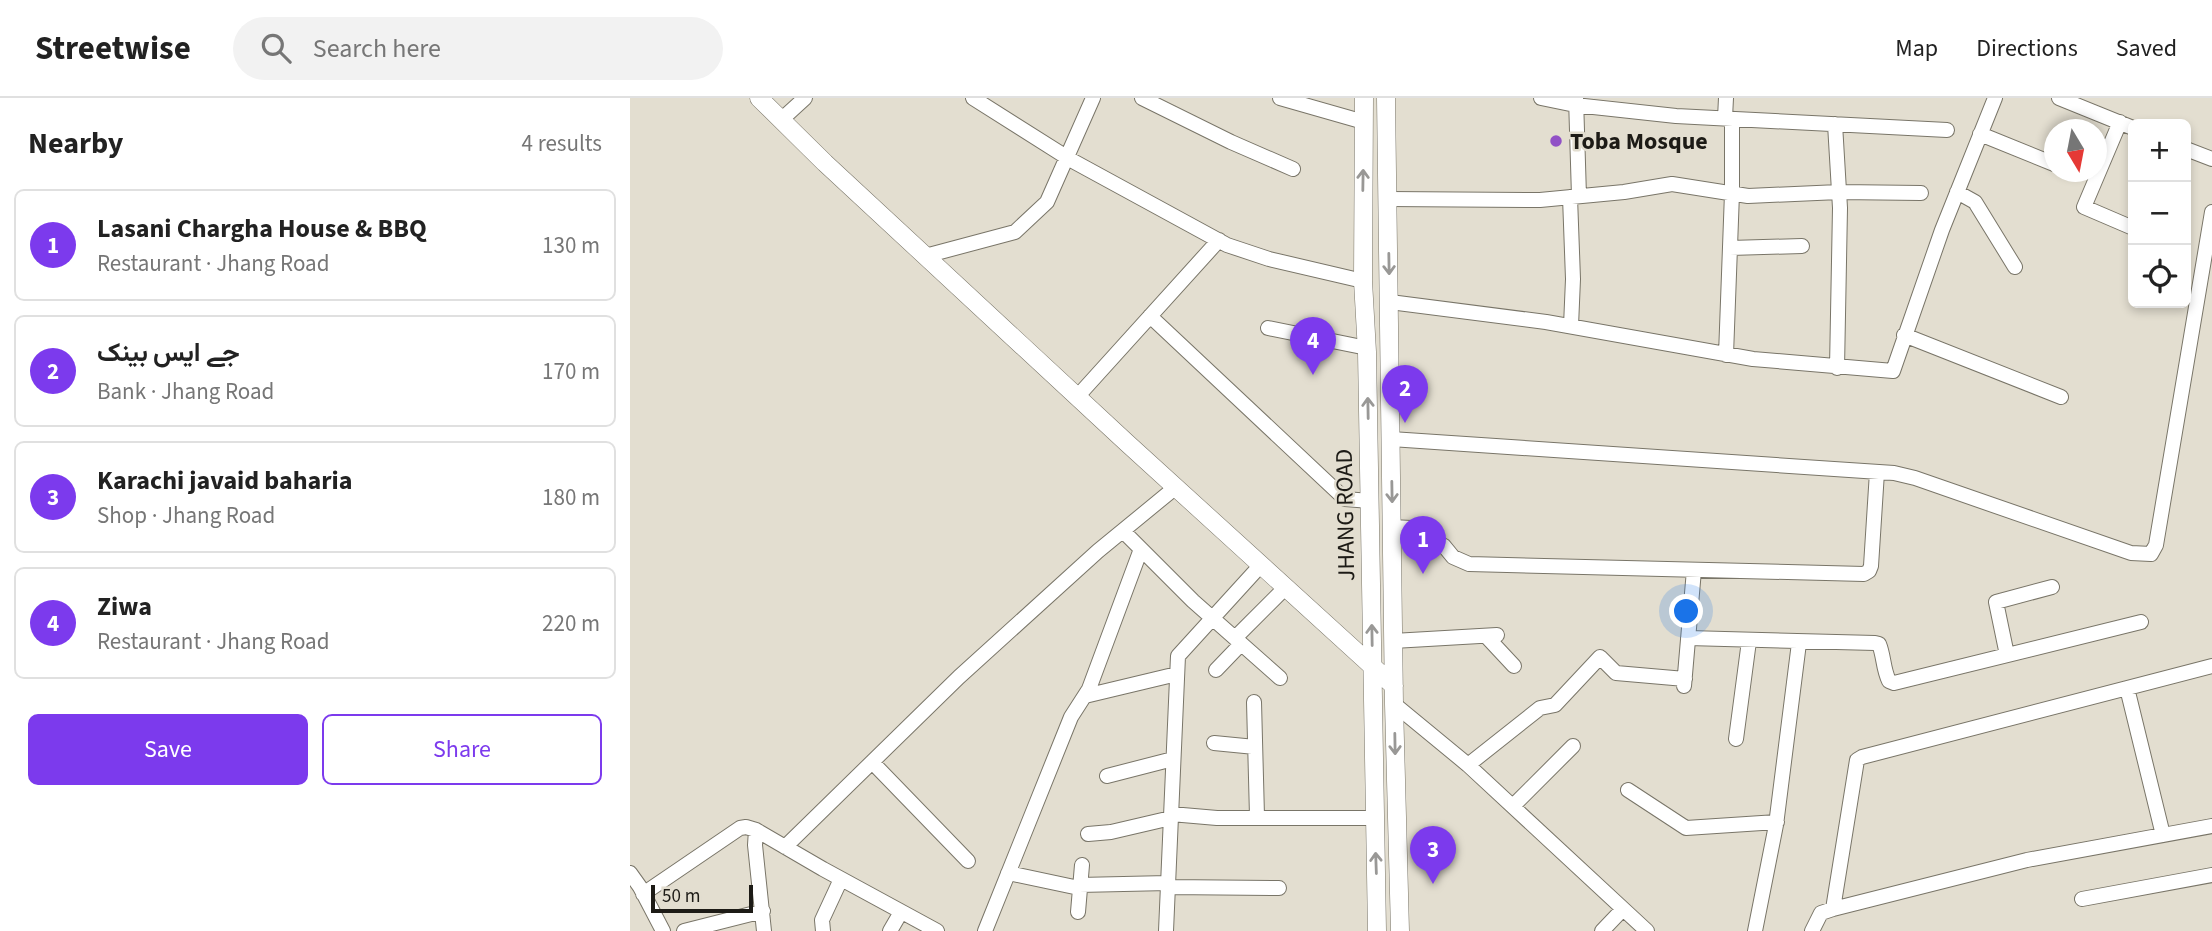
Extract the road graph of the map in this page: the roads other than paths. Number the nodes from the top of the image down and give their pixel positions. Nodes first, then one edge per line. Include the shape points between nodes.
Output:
1 (759, 98) edge
2 (804, 98) edge
3 (973, 98) edge
4 (1093, 98) edge
5 (1142, 98) edge
6 (1280, 98) edge
7 (1363, 98) edge
8 (1386, 98) edge
9 (1541, 98) edge
10 (1726, 98) edge
11 (1995, 98) edge
12 (2062, 99) edge
13 (1575, 102) edge
14 (1728, 118) junction
15 (782, 120) junction
16 (1364, 122) junction
17 (1835, 124) junction
18 (2126, 125) edge
19 (1947, 130) dead end
20 (1980, 134) junction
21 (2191, 151) edge
22 (1066, 157) junction
23 (2212, 159) edge
24 (2044, 160) edge
25 (1293, 169) dead end
26 (1839, 192) junction
27 (1921, 192) dead end
28 (1957, 192) junction
29 (1732, 193) junction
30 (1574, 196) junction
31 (1388, 199) junction
32 (2212, 212) edge
33 (2128, 226) edge
34 (1219, 240) junction
35 (1802, 246) dead end
36 (1730, 248) junction
37 (925, 256) junction
38 (2015, 267) dead end
39 (1363, 281) junction
40 (1390, 302) junction
41 (1150, 316) junction
42 (1571, 326) junction
43 (1268, 328) dead end
44 (1904, 335) junction
45 (1367, 348) junction
46 (1726, 355) junction
47 (1837, 368) junction
48 (1077, 397) junction
49 (2061, 397) dead end
50 (1391, 439) junction
51 (1877, 472) junction
52 (1176, 487) junction
53 (1370, 501) junction
54 (1392, 527) junction
55 (1123, 531) junction
56 (1141, 549) junction
57 (1260, 566) junction
58 (1694, 570) junction
59 (2052, 587) dead end
60 (1285, 588) junction
61 (1212, 618) junction
62 (2141, 622) dead end
63 (1688, 638) junction
64 (1238, 641) junction
65 (1393, 641) junction
66 (1749, 641) junction
67 (1799, 643) junction
68 (2007, 655) junction
69 (1514, 666) dead end
70 (2212, 666) edge
71 (1372, 667) junction
72 (1216, 670) dead end
73 (1177, 674) junction
74 (1280, 678) dead end
75 (1394, 686) junction
76 (2127, 688) junction
77 (1085, 695) junction
78 (1254, 702) dead end
79 (1394, 704) junction
80 (1736, 738) dead end
81 (1214, 743) dead end
82 (1573, 746) dead end
83 (1255, 747) junction
84 (1173, 759) junction
85 (872, 762) junction
86 (1468, 765) junction
87 (1107, 776) dead end
88 (1628, 790) dead end
89 (1513, 806) junction
90 (1171, 816) junction
91 (1257, 817) junction
92 (1374, 818) junction
93 (1777, 822) junction
94 (2211, 829) edge
95 (756, 830) junction
96 (1088, 834) dead end
97 (2163, 835) junction
98 (785, 847) junction
99 (968, 861) dead end
100 (1082, 865) dead end
101 (630, 873) edge
102 (1008, 873) junction
103 (2212, 876) edge
104 (841, 879) junction
105 (1168, 885) junction
106 (1079, 887) junction
107 (1279, 888) dead end
108 (638, 890) edge
109 (2082, 899) dead end
110 (1623, 909) junction
111 (1833, 909) junction
112 (763, 911) junction
113 (901, 912) junction
114 (1078, 912) dead end
115 (663, 931) edge
116 (684, 931) edge
117 (764, 931) edge
118 (823, 931) edge
119 (890, 931) edge
120 (937, 931) edge
121 (985, 931) edge
122 (1166, 931) edge
123 (1377, 931) edge
124 (1399, 931) edge
125 (1602, 931) edge
126 (1647, 931) edge
127 (1755, 931) edge
128 (1812, 931) edge

1 - 15 main road
2 - 15 street
3 - 22 street
4 - 22 street
5 - 25 street
6 - 16 street
7 - 16 main road, JHANG ROAD
8 - 31 main road, JHANG ROAD
9 - 13 street
10 - 14 street
11 - 20 street
12 - 18 street
13 - 14 street
13 - 30 street
14 - 17 street
14 - 29 street
15 - 37 main road
39 -> 16 main road, JHANG ROAD
17 - 19 street
17 - 26 street
18 - 33 street via 2084,206
20 - 24 street
20 - 28 street
21 - 23 street
22 - 34 street
22 - 37 street via 1047,201 1015,232
26 - 27 street
26 - 29 street
26 - 47 street
28 - 38 street via 1975,202
28 - 44 street
29 - 30 street via 1672,184
29 - 36 street
30 - 31 street
30 - 42 street
31 -> 40 main road, JHANG ROAD
32 - 51 street via 2151,554 2131,553 1915,478
34 - 39 street via 1269,259
34 - 41 street
35 - 36 street
36 - 46 street
37 - 48 main road
39 - 45 main road, JHANG ROAD
40 - 42 street
40 - 50 main road, JHANG ROAD
41 - 48 street
41 - 53 street via 1345,499
42 - 46 street
43 - 45 street
44 - 47 street via 1893,371
44 - 49 street
53 -> 45 main road, JHANG ROAD
46 - 47 street
48 - 52 main road
50 - 51 street
50 -> 54 main road, JHANG ROAD
51 - 58 street via 1871,566 1864,574
52 - 55 street
52 - 57 main road
71 -> 53 main road, JHANG ROAD
54 - 58 street via 1411,528 1468,564
54 - 65 main road, JHANG ROAD
55 - 56 street
55 - 85 street
56 - 61 street
56 - 77 street
57 - 60 main road
57 - 61 street
58 - 63 street
59 - 68 street via 1996,602
60 - 64 street
60 - 71 main road
61 - 64 street
61 - 73 street via 1178,656
62 - 68 street
63 - 66 street
63 - 86 street via 1684,682 1616,673 1600,657 1555,705 1540,708
64 - 72 street
64 - 74 street
65 - 69 street via 1492,636
65 - 75 main road, JHANG ROAD
66 - 67 street
66 - 80 street
67 - 68 street via 1879,644 1886,676 1894,683
67 - 93 street
70 - 76 street
71 - 75 main road
71 - 92 main road, JHANG ROAD
73 - 77 street
73 - 84 street
75 - 79 main road, JHANG ROAD
76 - 97 street
76 - 111 street via 1857,760
77 - 102 street via 1071,718
78 - 83 street
79 - 86 street
79 -> 124 main road, JHANG ROAD
81 - 83 street
82 - 89 street
83 - 91 street
84 - 87 street
84 - 90 street
85 - 98 street
85 - 99 street
86 - 89 street
88 - 93 street via 1686,828
89 - 110 street
90 - 91 street
90 - 96 street
90 - 105 street
91 - 92 street
123 -> 92 main road, JHANG ROAD
93 - 127 street
94 - 97 street
95 - 98 street
95 - 108 street via 740,828
95 - 112 street
97 - 111 street via 2026,860
98 - 104 street
100 - 106 street
101 - 108 street
102 - 106 street
102 - 121 street
103 - 109 street
104 - 113 street
104 - 118 street via 822,920
105 - 106 street
105 - 107 street
105 - 122 street
106 - 114 street
108 - 115 street
110 - 125 street
110 - 126 street
111 - 128 street via 1821,913
112 - 116 street
112 - 117 street
113 - 119 street
113 - 120 street

